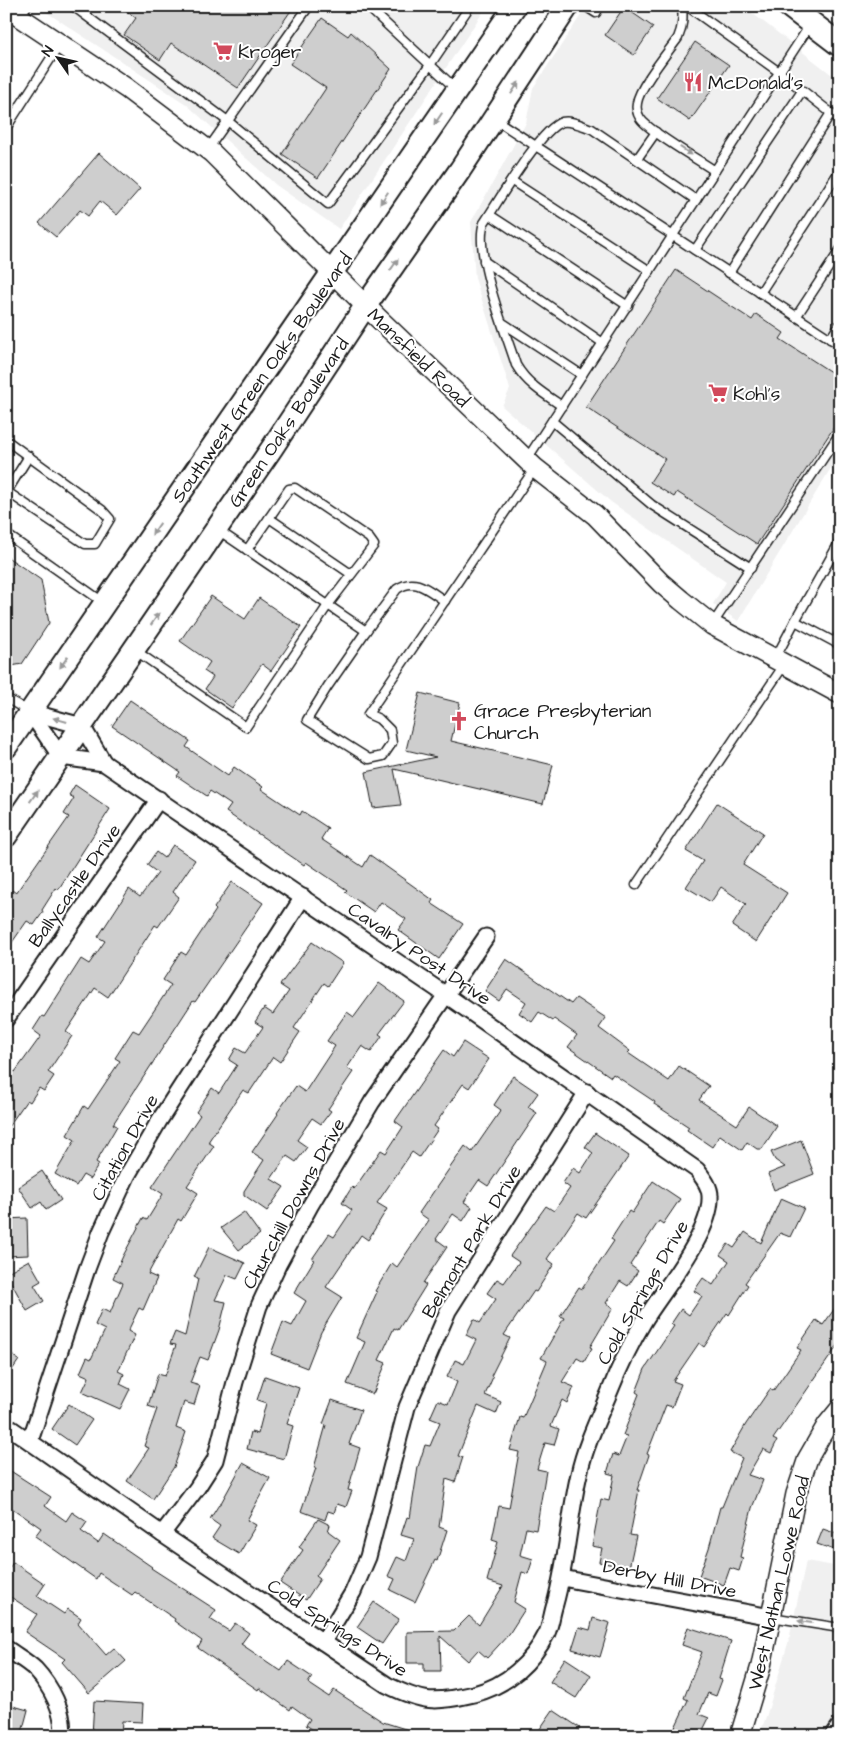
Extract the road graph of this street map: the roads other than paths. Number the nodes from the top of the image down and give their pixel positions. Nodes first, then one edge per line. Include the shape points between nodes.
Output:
1 (73, 6) edge
2 (309, 6) edge
3 (367, 6) edge
4 (470, 6) edge
5 (515, 6) edge
6 (568, 6) edge
7 (585, 6) edge
8 (600, 6) edge
9 (682, 6) edge
10 (687, 6) edge
11 (789, 6) edge
12 (18, 11) edge
13 (811, 23) junction
14 (60, 44) junction
15 (840, 45) edge
16 (430, 65) junction
17 (779, 72) junction
18 (458, 90) junction
19 (802, 91) junction
20 (831, 113) junction
21 (494, 119) junction
22 (840, 120) edge
23 (228, 122) junction
24 (6, 128) edge
25 (656, 132) junction
26 (536, 146) junction
27 (208, 149) junction
28 (637, 159) junction
29 (840, 170) edge
30 (716, 171) junction
31 (512, 181) junction
32 (696, 200) junction
33 (490, 215) junction
34 (673, 236) junction
35 (695, 250) junction
36 (840, 250) edge
37 (484, 262) junction
38 (650, 271) junction
39 (333, 272) junction
40 (729, 273) junction
41 (760, 293) junction
42 (366, 305) junction
43 (628, 306) junction
44 (796, 317) junction
45 (503, 323) junction
46 (840, 324) edge
47 (830, 339) junction
48 (603, 343) junction
49 (840, 345) edge
50 (582, 375) junction
51 (562, 406) junction
52 (552, 421) junction
53 (840, 433) edge
54 (6, 440) edge
55 (29, 456) junction
56 (531, 464) junction
57 (7, 492) edge
58 (269, 518) junction
59 (217, 529) junction
60 (6, 534) edge
61 (840, 541) edge
62 (247, 550) junction
63 (751, 568) junction
64 (351, 574) junction
65 (445, 601) junction
66 (105, 603) junction
67 (328, 605) junction
68 (796, 621) junction
69 (712, 625) junction
70 (366, 631) junction
71 (840, 633) edge
72 (837, 644) edge
73 (134, 650) junction
74 (779, 662) junction
75 (840, 694) edge
76 (6, 698) edge
77 (30, 712) junction
78 (82, 726) junction
79 (6, 747) edge
80 (61, 757) junction
81 (104, 764) junction
82 (159, 800) junction
83 (6, 836) edge
84 (636, 885) dead end
85 (303, 897) junction
86 (486, 937) dead end
87 (446, 995) junction
88 (6, 1018) edge
89 (587, 1092) junction
90 (706, 1182) joint
91 (839, 1411) edge
92 (6, 1425) edge
93 (30, 1441) junction
94 (162, 1534) junction
95 (562, 1578) junction
96 (771, 1618) junction
97 (840, 1628) edge
98 (323, 1642) junction
99 (6, 1648) edge
100 (840, 1719) edge
101 (62, 1736) edge
102 (740, 1736) edge
103 (828, 1736) edge

1 - 23 lane
2 - 23 lane
3 - 16 lane
4 - 16 lane
5 - 18 main road, Southwest Green Oaks Boulevard
21 -> 6 main road, Green Oaks Boulevard
7 - 8 lane via 596,13
9 - 25 lane via 684,19 678,38 641,90 637,102 639,117
10 - 17 lane
11 - 13 main road
12 - 14 street, Mansfield Road
13 - 15 main road
13 - 17 lane
14 - 24 lane
14 - 27 street, Mansfield Road
16 - 18 lane
16 - 23 lane via 328,204
17 - 19 lane
17 - 30 lane
18 -> 39 main road, Southwest Green Oaks Boulevard
19 - 20 lane
19 - 35 lane
20 - 22 lane
20 - 40 lane
21 - 26 lane
42 -> 21 main road, Green Oaks Boulevard
23 - 27 lane
25 - 28 lane
25 -> 30 lane
26 - 28 lane via 555,126 567,122 592,129
26 - 31 lane
26 - 34 lane
27 - 39 street, Mansfield Road
28 - 32 lane
29 - 41 lane
30 - 32 lane
31 - 33 lane
31 - 38 lane
32 - 34 lane
33 - 37 lane via 482,229
33 - 43 lane
34 - 35 lane
34 - 38 lane
35 - 40 lane
36 - 44 lane
37 - 45 lane
37 - 48 lane
38 - 43 lane
39 - 42 street, Mansfield Road
39 -> 66 main road, Southwest Green Oaks Boulevard
40 - 41 lane
41 - 44 lane
42 - 56 street, Mansfield Road
42 - 59 main road, Green Oaks Boulevard
43 - 48 lane
44 - 47 lane
45 - 50 lane
45 - 51 lane via 522,377
46 - 47 lane
47 - 49 lane
48 - 50 lane
50 - 51 lane
51 - 52 lane
52 - 56 lane
52 - 63 lane via 652,505
53 - 63 lane
54 - 55 lane
55 - 57 lane
55 - 57 lane via 110,519 95,544 84,544
56 - 65 lane
56 - 69 street, Mansfield Road via 595,515 661,583
58 - 62 lane
58 - 64 lane
58 - 64 lane via 289,489 295,488 369,538 374,545
59 - 62 lane
73 -> 59 main road, Green Oaks Boulevard
60 - 66 lane
61 - 68 lane
62 - 67 lane
63 - 69 lane
64 - 67 lane
65 - 70 lane via 420,585 403,585
65 - 70 lane via 368,714 390,730 392,744 383,756 369,759 307,720
66 -> 77 main road, Southwest Green Oaks Boulevard
67 - 70 lane
67 - 73 lane via 246,727
68 - 72 lane
68 - 74 lane
69 - 74 street, Mansfield Road
71 - 72 lane
73 - 78 main road, Green Oaks Boulevard
74 - 75 street, Mansfield Road
74 - 84 lane
76 - 77 lane
78 -> 77 street
77 - 79 main road, Southwest Green Oaks Boulevard
77 - 80 street
78 - 80 main road, Green Oaks Boulevard
78 - 81 street, Cavalry Post Drive
80 - 81 street, Cavalry Post Drive
83 -> 80 main road, Green Oaks Boulevard
81 - 82 street, Cavalry Post Drive
82 - 85 street, Cavalry Post Drive
82 - 88 street, Ballycastle Drive
85 - 87 street, Cavalry Post Drive
85 - 93 street, Citation Drive via 127,1176 87,1269
86 - 87 street, Churchill Downs Drive
87 - 89 street, Cavalry Post Drive
87 - 94 street, Churchill Downs Drive via 372,1102 278,1265 259,1306 215,1460
89 - 90 street, Cavalry Post Drive via 697,1170
89 - 98 street, Belmont Park Drive via 448,1311 407,1407 368,1556 353,1592
90 - 95 street, Cold Springs Drive via 710,1196 701,1235 623,1358 585,1451 578,1475
91 - 96 street, West Nathan Lowe Road via 808,1458 796,1494
92 - 93 street, Cold Springs Drive
93 - 94 street, Cold Springs Drive
94 - 98 street, Cold Springs Drive
95 - 96 street, Derby Hill Drive
95 - 98 street, Cold Springs Drive via 547,1632 535,1653 504,1682 484,1691 445,1701 408,1695 387,1685
97 -> 96 lane
96 - 102 street, West Nathan Lowe Road via 761,1666
99 - 101 street via 34,1668 48,1687 60,1712
100 - 103 lane

